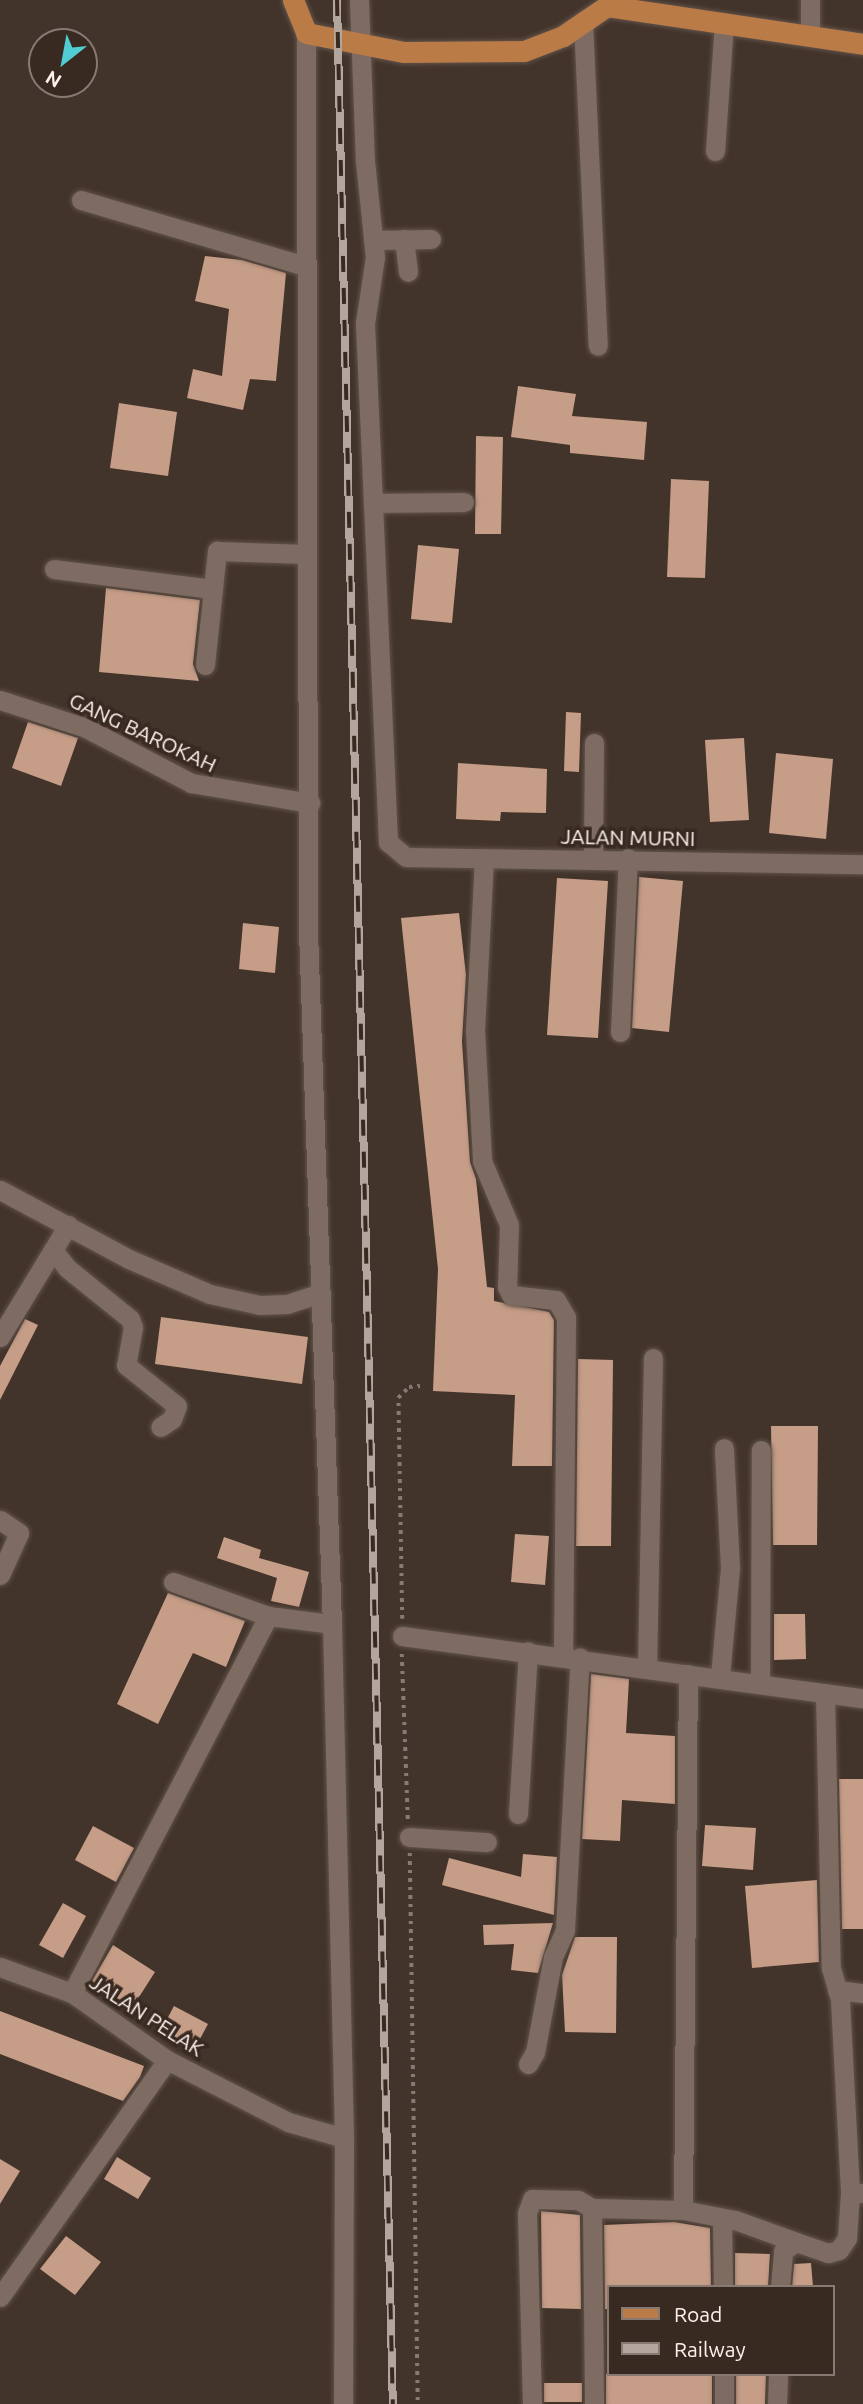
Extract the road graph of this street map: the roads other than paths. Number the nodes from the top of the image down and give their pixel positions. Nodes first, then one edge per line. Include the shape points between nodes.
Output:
1 (293, 0) edge
2 (359, 0) edge
3 (810, 0) edge
4 (599, 3) edge
5 (673, 7) edge
6 (583, 21) junction
7 (724, 22) junction
8 (306, 33) junction
9 (810, 36) junction
10 (863, 44) edge
11 (360, 45) junction
12 (715, 151) dead end
13 (81, 200) dead end
14 (431, 239) dead end
15 (389, 240) junction
16 (305, 266) junction
17 (408, 272) dead end
18 (598, 346) dead end
19 (464, 502) dead end
20 (387, 503) junction
21 (306, 554) junction
22 (54, 569) dead end
23 (213, 589) junction
24 (205, 665) dead end
25 (0, 700) edge
26 (594, 743) dead end
27 (310, 803) junction
28 (593, 858) junction
29 (628, 858) junction
30 (484, 859) junction
31 (863, 864) edge
32 (620, 1032) dead end
33 (0, 1190) edge
34 (68, 1225) junction
35 (53, 1250) junction
36 (321, 1293) junction
37 (0, 1337) edge
38 (653, 1358) dead end
39 (160, 1427) dead end
40 (724, 1448) dead end
41 (761, 1450) dead end
42 (0, 1520) edge
43 (0, 1575) edge
44 (173, 1582) dead end
45 (268, 1616) junction
46 (332, 1624) junction
47 (402, 1636) road end
48 (528, 1651) junction
49 (572, 1656) junction
50 (647, 1669) junction
51 (688, 1674) junction
52 (720, 1676) junction
53 (760, 1683) junction
54 (825, 1693) junction
55 (863, 1698) edge
56 (518, 1814) dead end
57 (417, 1838) road end
58 (487, 1842) dead end
59 (0, 1967) edge
60 (837, 1990) junction
61 (72, 1993) junction
62 (863, 1993) edge
63 (167, 2060) junction
64 (528, 2064) dead end
65 (344, 2138) junction
66 (857, 2193) edge
67 (592, 2208) junction
68 (683, 2210) junction
69 (722, 2218) junction
70 (796, 2242) junction
71 (723, 2285) edge
72 (780, 2285) edge
73 (0, 2297) edge
74 (724, 2376) edge
75 (778, 2376) edge
76 (343, 2404) edge
77 (532, 2404) edge
78 (594, 2404) edge
79 (724, 2404) edge
80 (777, 2404) edge

1 - 8 main road
2 - 11 street
3 - 9 street
4 - 5 main road
4 - 6 main road
5 - 7 main road
6 - 11 main road via 542,47 524,51 417,52
6 - 18 street
7 - 9 main road
7 - 12 street
8 - 11 main road
8 - 16 street
9 - 10 main road
11 - 15 street
13 - 16 street
14 - 15 street
15 - 17 street
15 - 20 street via 375,271 365,323
16 - 21 street
19 - 20 street
20 - 30 street, JALAN MURNI via 384,836 406,857
21 - 23 street via 219,550
21 - 27 street
22 - 23 street
23 - 24 street
25 - 27 street, GANG BAROKAH via 86,728 191,783
26 - 28 street
27 - 36 street via 308,930
28 - 29 street, JALAN MURNI
28 - 30 street, JALAN MURNI
29 - 31 street, JALAN MURNI
29 - 32 street
30 - 49 street via 475,1030 482,1161 509,1225 507,1287 511,1295 556,1300 566,1317
33 - 34 street
34 - 35 street
34 - 36 street via 129,1259 210,1294 260,1305 287,1304
35 - 37 street
35 - 39 street via 67,1268 130,1319 133,1327 126,1365 177,1406 172,1419
36 - 46 street
38 - 50 street
40 - 52 street via 730,1568
41 - 53 street
42 - 43 street via 19,1533
44 - 45 street
45 - 46 street
45 - 61 street
46 - 65 street
47 - 48 street
48 - 49 street
48 - 56 street
49 - 50 street
49 - 64 street via 565,1930 553,1957 535,2052
50 - 51 street
51 - 52 street
51 - 68 street
52 - 53 street
53 - 54 street
54 - 55 street
54 - 60 street via 831,1968
57 - 58 street
59 - 61 street, JALAN PELAK
60 - 62 street
60 - 66 street
61 - 63 street, JALAN PELAK
63 - 65 street, JALAN PELAK via 288,2122
63 - 73 street
65 - 76 street
66 - 70 street via 847,2238 839,2250 828,2253
67 - 68 street
67 - 77 street via 584,2200 538,2196 529,2204
67 - 78 street
68 - 69 street
69 - 70 street
69 - 71 street
70 - 72 street via 783,2251
74 - 79 street
75 - 80 street

